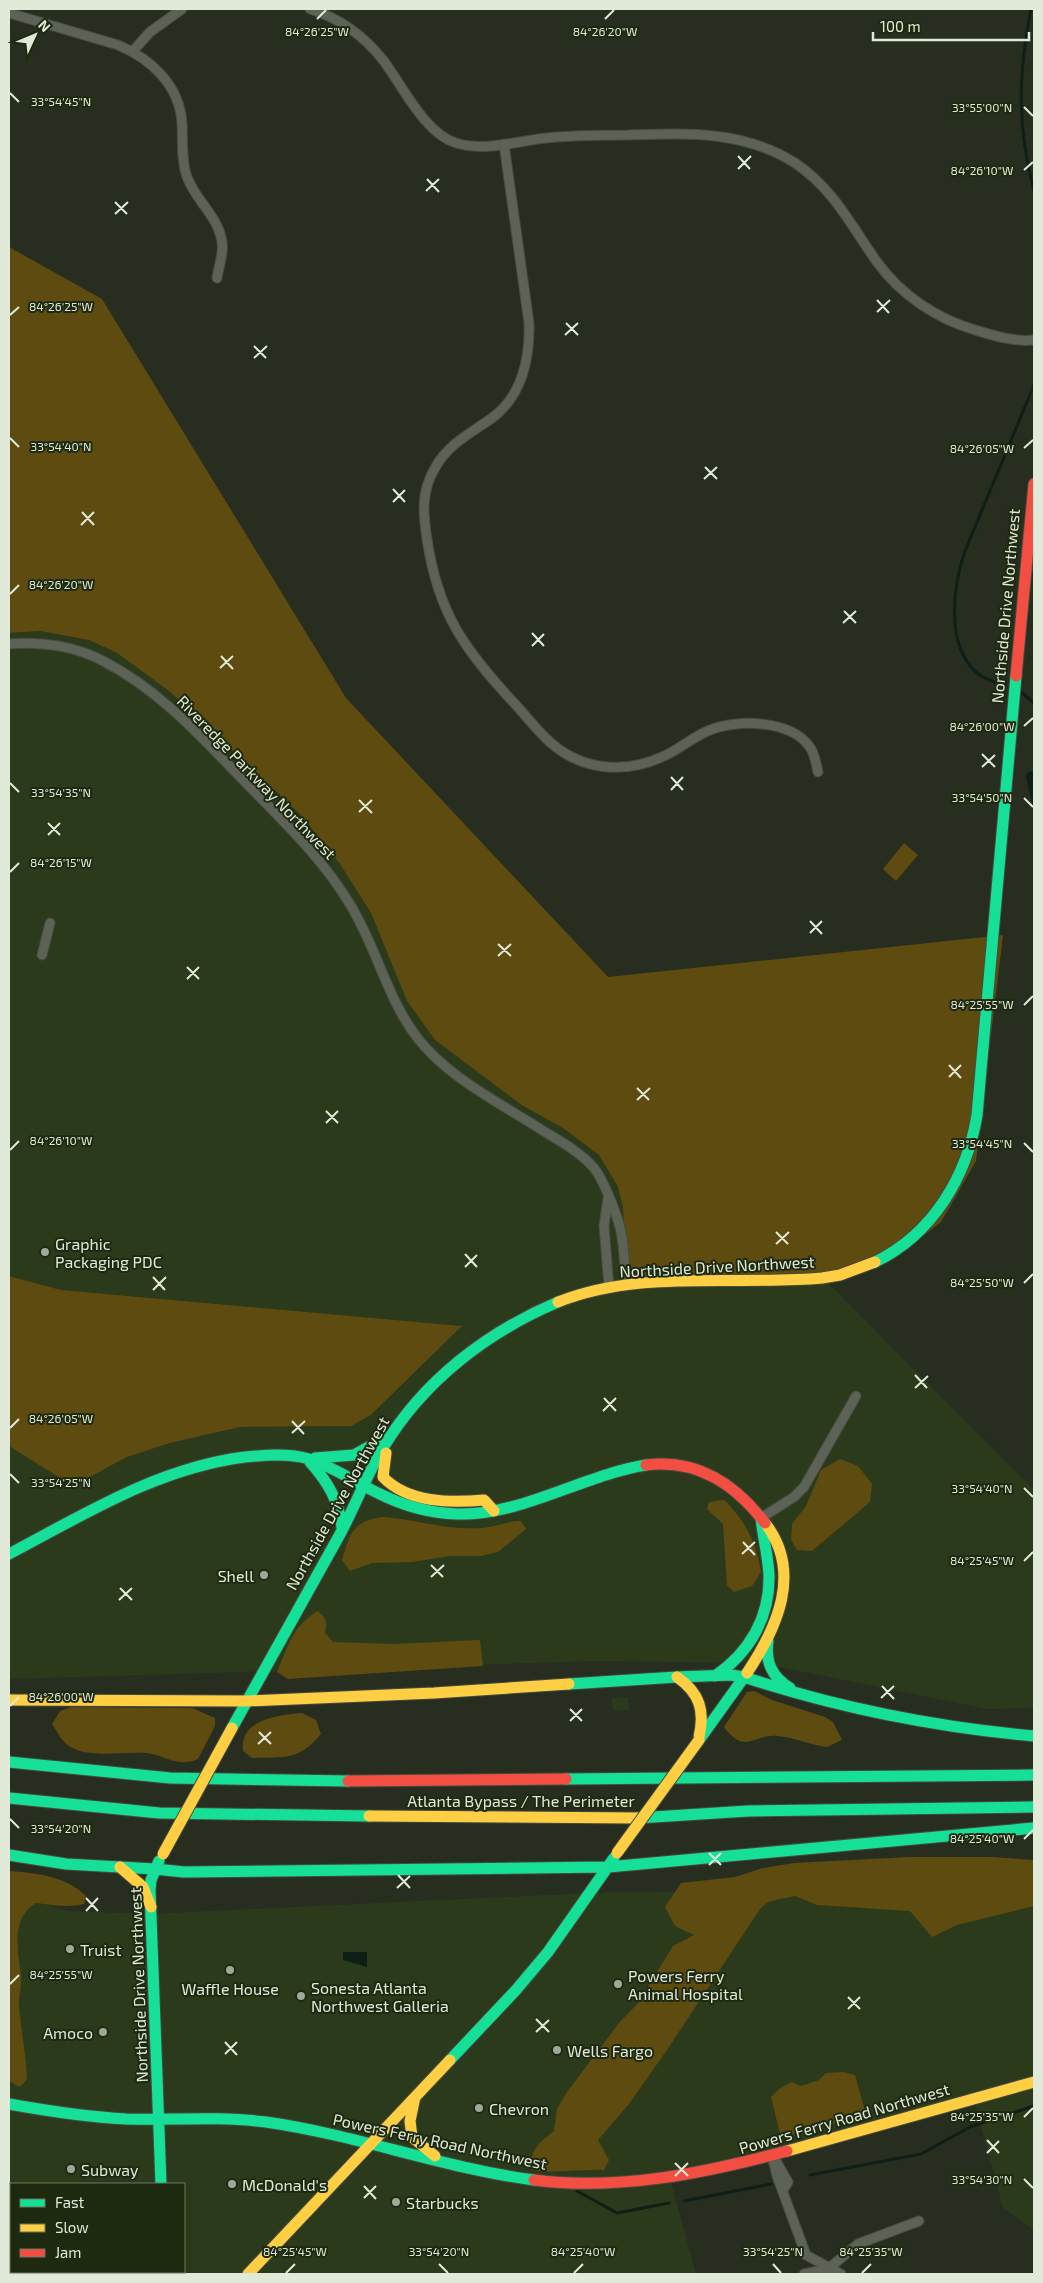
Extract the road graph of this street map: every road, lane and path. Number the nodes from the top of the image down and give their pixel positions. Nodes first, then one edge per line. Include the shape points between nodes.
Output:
1 (182, 9) edge
2 (310, 9) edge
3 (9, 14) edge
4 (133, 51) junction
5 (504, 144) junction
6 (217, 278) dead end
7 (1034, 340) edge
8 (1034, 484) edge
9 (9, 644) edge
10 (818, 772) dead end
11 (50, 923) dead end
12 (42, 956) dead end
13 (608, 1198) junction
14 (626, 1285) junction
15 (609, 1287) junction
16 (856, 1396) dead end
17 (393, 1433) junction
18 (306, 1459) junction
19 (364, 1486) junction
20 (494, 1511) junction
21 (761, 1518) junction
22 (342, 1530) junction
23 (9, 1554) edge
24 (768, 1642) junction
25 (714, 1676) junction
26 (677, 1677) junction
27 (744, 1677) junction
28 (806, 1697) junction
29 (9, 1700) edge
30 (247, 1701) junction
31 (1034, 1736) edge
32 (699, 1740) junction
33 (9, 1762) edge
34 (1034, 1775) edge
35 (9, 1798) edge
36 (1034, 1808) edge
37 (1034, 1828) edge
38 (9, 1855) edge
39 (120, 1867) junction
40 (608, 1867) junction
41 (155, 1869) junction
42 (151, 1907) junction
43 (1034, 2082) edge
44 (415, 2096) junction
45 (9, 2104) edge
46 (159, 2119) junction
47 (369, 2144) junction
48 (772, 2156) junction
49 (444, 2161) junction
50 (160, 2183) edge
51 (919, 2221) dead end
52 (828, 2269) junction
53 (248, 2274) edge
54 (804, 2274) edge
55 (841, 2274) edge

1 - 4 street via 150,32
2 - 5 street via 337,20 366,41 441,136 466,146
3 - 4 street
4 - 6 street via 159,71 176,98 182,121 186,176 221,237
5 - 7 street via 556,137 698,133 726,136 764,147 797,165 826,189 844,210 878,263 904,292 932,312 968,328 1003,339
5 - 10 street via 529,324 529,349 522,377 509,400 494,417 448,449 426,489 424,514 429,553 453,625 478,664 550,742 582,762 611,768 640,766 665,756 709,730 746,723 772,726 802,739 810,746
8 - 14 main road, Northside Drive Northwest via 977,1115 970,1151 956,1184 936,1213 911,1238 882,1258 847,1273 793,1280
9 - 13 street, Riveredge Parkway Northwest via 37,643 71,649 104,661 139,683 175,712 308,848 334,880 365,931 399,1010 425,1047 460,1077 582,1156 594,1168
11 - 12 street
13 - 14 street, Riveredge Parkway Northwest via 620,1225
13 - 15 street via 604,1226
14 - 15 main road, Northside Drive Northwest
15 - 17 main road, Northside Drive Northwest via 554,1303 506,1327 453,1366 419,1399
16 - 21 street via 804,1487
17 - 18 main road via 354,1456
17 - 19 main road, Northside Drive Northwest
17 - 20 main road via 383,1462 383,1476 394,1489 424,1499 484,1500
18 - 19 main road
18 - 22 main road via 336,1496
18 - 23 main road via 247,1457 165,1475 135,1487
19 - 20 main road via 389,1499 428,1510 458,1513
19 - 22 main road, Northside Drive Northwest
20 - 21 main road via 634,1467 671,1464 700,1470 724,1482 746,1498
21 - 24 main road via 778,1542 786,1586 782,1610
21 - 25 main road via 770,1577 766,1607 743,1652 731,1666
22 - 30 main road, Northside Drive Northwest
24 - 27 main road
24 - 28 main road via 766,1658 771,1671 784,1685
25 - 26 main road
25 - 27 main road
26 - 30 main road
26 - 32 main road via 694,1690 702,1705
27 - 28 main road
27 - 32 main road
28 - 31 main road via 950,1728
29 - 30 main road
30 - 41 main road, Northside Drive Northwest, bridge
32 - 40 main road, bridge
33 - 34 main road, Atlanta Bypass / The Perimeter via 170,1778 347,1781
35 - 36 main road, Atlanta Bypass / The Perimeter via 159,1813 640,1818 748,1811
37 - 40 main road
38 - 39 main road via 66,1864
39 - 41 main road
39 - 42 main road via 143,1887
40 - 41 main road via 184,1872
40 - 44 main road via 539,1963
41 - 42 main road, Northside Drive Northwest via 150,1890
42 - 46 main road, Northside Drive Northwest
43 - 48 main road, Powers Ferry Road Northwest
44 - 47 main road
44 - 49 main road via 410,2121 412,2138
45 - 46 main road, Powers Ferry Road Northwest via 72,2115
46 - 47 main road, Powers Ferry Road Northwest via 259,2121
46 - 50 main road, Northside Drive Northwest
47 - 49 main road, Powers Ferry Road Northwest
47 - 53 main road
48 - 49 main road, Powers Ferry Road Northwest via 683,2177 614,2183 520,2178
48 - 52 street via 788,2182 783,2190 806,2255
51 - 52 street via 858,2244
52 - 54 street
52 - 55 street

